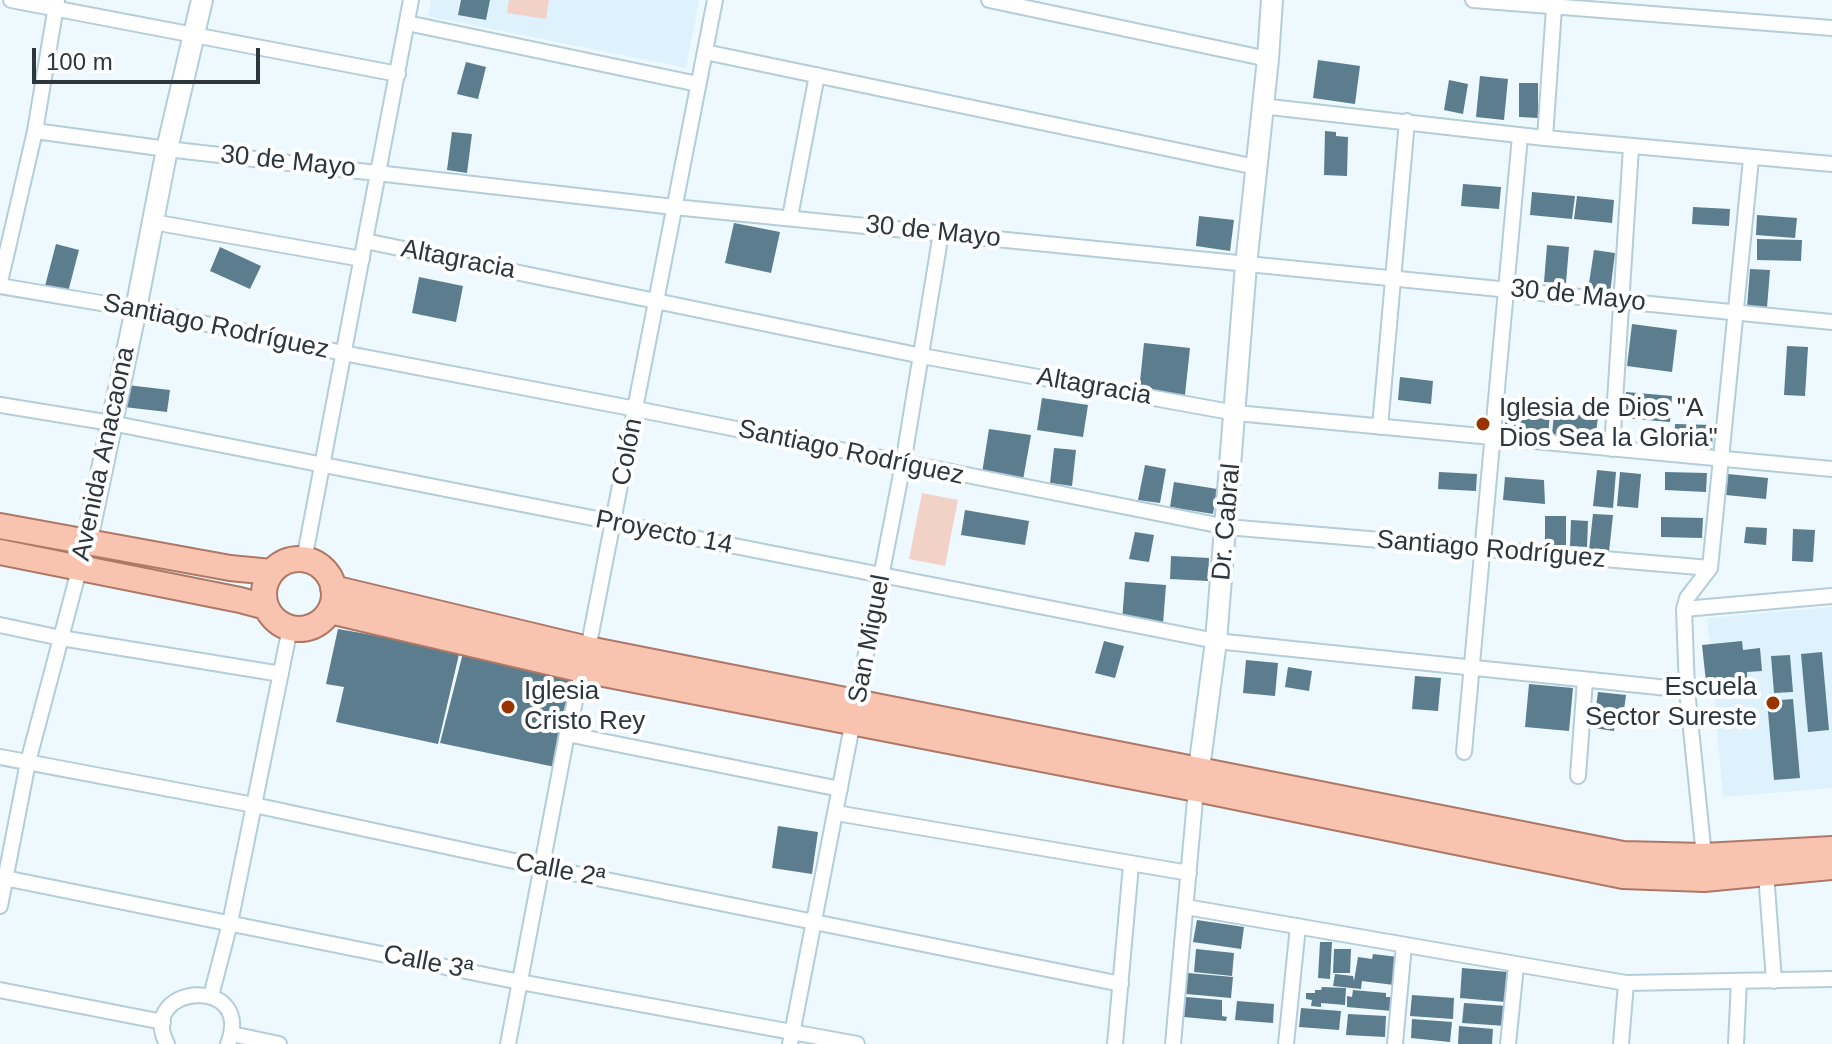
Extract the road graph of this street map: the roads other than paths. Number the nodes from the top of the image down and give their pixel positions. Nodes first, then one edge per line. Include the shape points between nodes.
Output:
1 (11, 0) edge
2 (202, 0) edge
3 (411, 0) edge
4 (715, 0) edge
5 (989, 0) edge
6 (1272, 0) edge
7 (1473, 0) edge
8 (56, 5) edge
9 (1554, 8) junction
10 (407, 23) junction
11 (1832, 28) edge
12 (194, 34) junction
13 (705, 52) junction
14 (1268, 59) junction
15 (398, 74) junction
16 (817, 75) junction
17 (698, 84) junction
18 (1261, 106) junction
19 (1407, 121) junction
20 (35, 131) junction
21 (1520, 136) junction
22 (1545, 138) junction
23 (1631, 147) junction
24 (167, 149) junction
25 (1751, 159) junction
26 (1832, 164) edge
27 (1256, 167) junction
28 (377, 172) junction
29 (674, 207) junction
30 (790, 217) junction
31 (153, 222) junction
32 (941, 233) junction
33 (365, 241) junction
34 (362, 259) junction
35 (1246, 265) junction
36 (1394, 277) junction
37 (0, 284) edge
38 (1507, 288) junction
39 (656, 300) junction
40 (1621, 301) junction
41 (136, 309) junction
42 (1736, 312) junction
43 (1832, 322) edge
44 (343, 353) junction
45 (922, 356) junction
46 (0, 405) edge
47 (636, 409) junction
48 (1236, 413) junction
49 (111, 423) junction
50 (1380, 427) junction
51 (1494, 438) junction
52 (1612, 449) junction
53 (1720, 458) junction
54 (321, 464) junction
55 (903, 464) junction
56 (1832, 469) edge
57 (613, 523) junction
58 (0, 526) edge
59 (1227, 527) junction
60 (87, 540) junction
61 (1484, 551) junction
62 (0, 552) edge
63 (304, 560) junction
64 (80, 567) junction
65 (1710, 568) junction
66 (271, 572) junction
67 (882, 576) junction
68 (1832, 596) edge
69 (332, 599) junction
70 (266, 607) junction
71 (1684, 609) junction
72 (0, 625) edge
73 (290, 628) junction
74 (61, 638) junction
75 (1216, 641) junction
76 (586, 659) junction
77 (1473, 668) junction
78 (281, 674) junction
79 (1585, 680) junction
80 (1687, 690) junction
81 (855, 712) junction
82 (567, 734) junction
83 (1464, 752) dead end
84 (0, 757) edge
85 (28, 762) junction
86 (1578, 776) dead end
87 (1197, 779) junction
88 (840, 789) junction
89 (254, 805) junction
90 (836, 813) junction
91 (1832, 849) edge
92 (1704, 856) junction
93 (1131, 865) junction
94 (542, 867) junction
95 (1832, 867) edge
96 (1189, 873) junction
97 (1766, 873) junction
98 (3, 878) edge
99 (0, 906) edge
100 (1186, 907) junction
101 (815, 921) junction
102 (230, 923) junction
103 (1298, 926) junction
104 (1404, 945) junction
105 (1516, 966) junction
106 (1832, 979) edge
107 (1739, 981) junction
108 (1774, 981) junction
109 (520, 982) junction
110 (1626, 983) junction
111 (1121, 984) junction
112 (0, 990) edge
113 (211, 996) junction
114 (163, 1022) junction
115 (791, 1038) edge
116 (230, 1039) edge
117 (167, 1044) edge
118 (279, 1044) edge
119 (508, 1044) edge
120 (857, 1044) edge
121 (1115, 1044) edge
122 (1173, 1044) edge
123 (1286, 1044) edge
124 (1395, 1044) edge
125 (1508, 1044) edge
126 (1621, 1044) edge
127 (1736, 1044) edge

1 - 8 street
2 - 12 street, Avenida Anacaona
3 - 10 street
4 - 13 street, Colón
5 - 14 street
6 - 14 street, Dr. Cabral
7 - 9 street
8 - 12 street
8 - 20 street
9 - 11 street
9 - 22 street
10 - 15 street
10 - 17 street
12 - 15 street
12 - 24 street, Avenida Anacaona
13 - 16 street
13 - 17 street, Colón
14 - 18 street, Dr. Cabral
15 - 28 street
16 - 27 street
16 - 30 street
17 - 29 street, Colón
18 - 19 street
18 - 27 street, Dr. Cabral
19 - 21 street
19 - 36 street
20 - 24 street, 30 de Mayo
20 - 37 street
21 - 22 street
21 - 38 street
22 - 23 street
23 - 25 street
23 - 40 street
24 - 28 street, 30 de Mayo
24 - 31 street, Avenida Anacaona
25 - 26 street
25 - 42 street
27 - 35 street, Dr. Cabral
28 - 29 street, 30 de Mayo
28 - 33 street
29 - 30 street, 30 de Mayo
29 - 39 street, Colón
30 - 32 street, 30 de Mayo
31 - 34 street, Altagracia
31 - 41 street, Avenida Anacaona
32 - 35 street, 30 de Mayo
32 - 45 street, San Miguel
33 - 34 street
33 - 39 street, Altagracia
34 - 44 street
35 - 36 street, 30 de Mayo
35 - 48 street, Dr. Cabral
36 - 38 street, 30 de Mayo
36 - 50 street
37 - 41 street, Santiago Rodríguez
38 - 40 street, 30 de Mayo
38 - 51 street
39 - 45 street, Altagracia
39 - 47 street, Colón
40 - 42 street, 30 de Mayo
40 - 52 street
41 - 44 street, Santiago Rodríguez
41 - 49 street, Avenida Anacaona
42 - 43 street, 30 de Mayo
42 - 53 street
44 - 47 street, Santiago Rodríguez
44 - 54 street
45 - 48 street, Altagracia
45 - 55 street, San Miguel
46 - 49 street, Proyecto 14
47 - 55 street, Santiago Rodríguez
47 - 57 street, Colón
48 - 50 street, Altagracia
48 - 59 street, Dr. Cabral
49 - 54 street, Proyecto 14
49 - 60 street, Avenida Anacaona
50 - 51 street, Altagracia
51 - 52 street, Altagracia
51 - 61 street
52 - 53 street, Altagracia
53 - 56 street, Altagracia
53 - 65 street
54 - 57 street, Proyecto 14
54 - 63 street
55 - 59 street, Santiago Rodríguez
55 - 67 street, San Miguel
57 - 67 street, Proyecto 14
57 - 76 street, Colón
58 - 60 main road
59 - 61 street, Santiago Rodríguez
59 - 75 street, Dr. Cabral
60 - 64 street, Avenida Anacaona
60 - 66 main road
61 - 65 street, Santiago Rodríguez
61 - 77 street
62 - 64 main road
63 - 66 main road via 286,562
63 - 69 main road via 328,575
64 - 70 main road
64 - 74 street, Avenida Anacaona
65 - 71 street
66 - 70 main road via 263,595
67 - 75 street, Proyecto 14
67 - 81 street, San Miguel
68 - 71 street
69 - 73 main road via 320,623
69 - 76 main road
70 - 73 main road via 275,621
71 - 80 street
72 - 74 street
73 - 78 street
74 - 78 street
74 - 85 street, Avenida Anacaona
75 - 77 street, Proyecto 14
75 - 87 street, Dr. Cabral
76 - 81 main road
76 - 82 street, Colón
77 - 79 street, Proyecto 14
77 - 83 street
78 - 89 street
79 - 80 street, Proyecto 14
79 - 86 street
80 - 92 street
81 - 87 main road
81 - 88 street, San Miguel
82 - 88 street
82 - 94 street, Colón
84 - 85 street, Calle 2ª
85 - 89 street, Calle 2ª
85 - 98 street, Avenida Anacaona
87 - 92 main road via 1623,854
87 - 96 street, Dr. Cabral
87 - 97 main road via 1623,876 1704,879
88 - 90 street, San Miguel
89 - 94 street, Calle 2ª
89 - 102 street
90 - 93 street
90 - 101 street, San Miguel
91 - 92 main road
93 - 96 street
93 - 111 street
94 - 101 street, Calle 2ª
94 - 109 street, Colón
95 - 97 main road
96 - 100 street, Dr. Cabral
97 - 108 street
98 - 99 street, Avenida Anacaona
98 - 102 street, Calle 3ª
100 - 103 street
100 - 122 street, Dr. Cabral
101 - 111 street, Calle 2ª
101 - 115 street, San Miguel
102 - 109 street, Calle 3ª
102 - 113 street
103 - 104 street
103 - 123 street
104 - 105 street
104 - 124 street
105 - 110 street
105 - 125 street
106 - 108 street
107 - 108 street
107 - 110 street
107 - 127 street
109 - 115 street, Calle 3ª
109 - 119 street, Colón
110 - 126 street
111 - 121 street
112 - 114 street
113 - 114 street via 195,993 181,998
113 - 116 street via 228,1011
114 - 117 street
115 - 120 street, Calle 3ª
116 - 118 street

